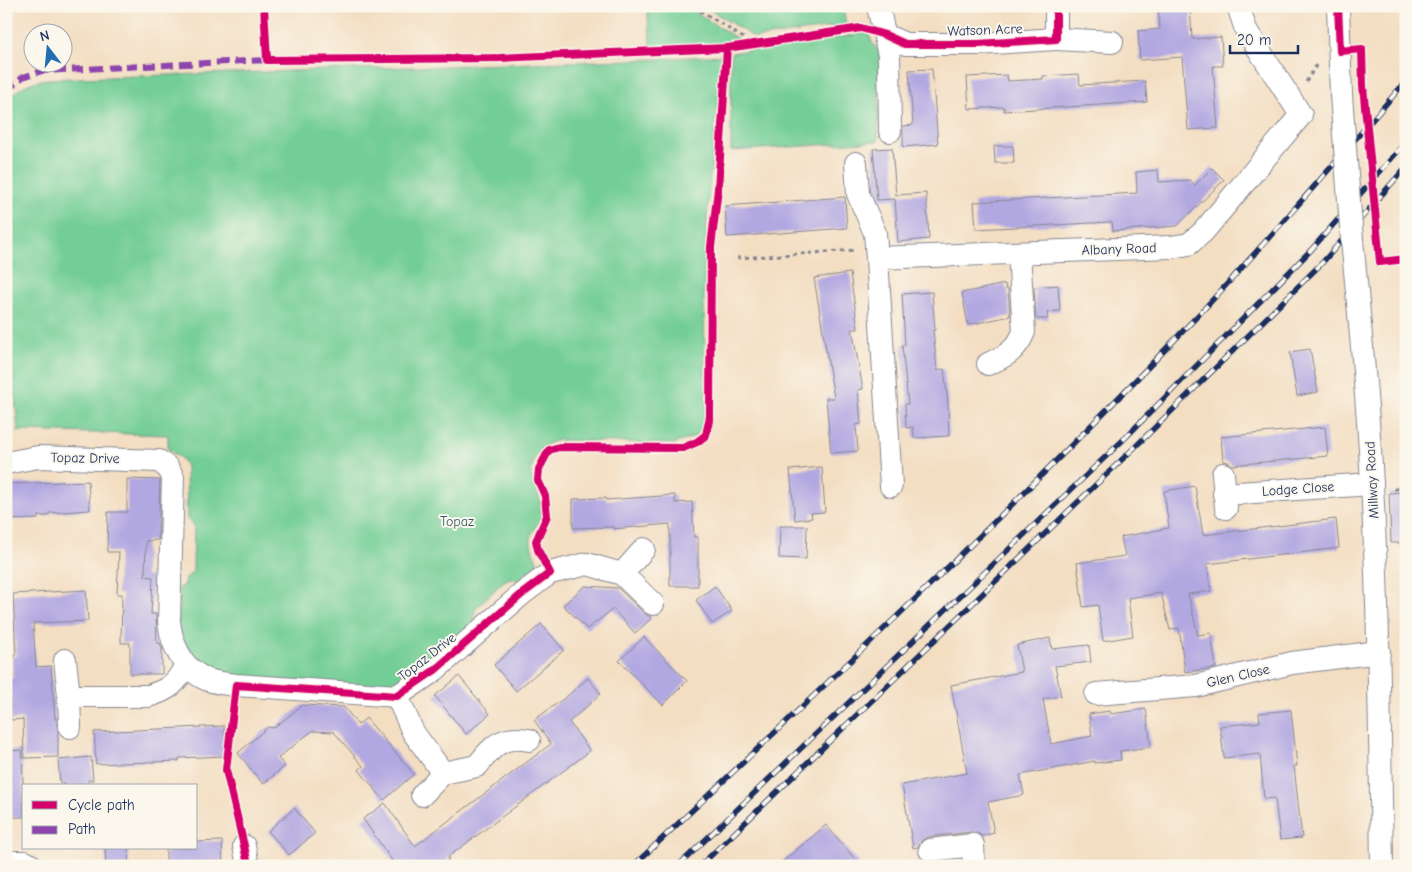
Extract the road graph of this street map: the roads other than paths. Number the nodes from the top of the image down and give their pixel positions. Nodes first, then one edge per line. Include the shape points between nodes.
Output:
1 (878, 6) edge
2 (1056, 6) edge
3 (1238, 6) edge
4 (1338, 6) edge
5 (885, 36) junction
6 (1056, 38) junction
7 (1112, 42) dead end
8 (890, 131) dead end
9 (856, 163) dead end
10 (876, 247) junction
11 (1019, 253) junction
12 (988, 364) dead end
13 (6, 463) edge
14 (1372, 484) junction
15 (891, 486) dead end
16 (1224, 492) dead end
17 (644, 549) dead end
18 (622, 574) junction
19 (653, 604) dead end
20 (1379, 652) junction
21 (65, 660) dead end
22 (186, 666) junction
23 (1096, 694) dead end
24 (69, 696) junction
25 (397, 696) junction
26 (70, 727) dead end
27 (529, 740) dead end
28 (442, 773) junction
29 (422, 795) dead end
30 (930, 850) dead end
31 (6, 862) edge
32 (32, 866) edge
33 (974, 866) edge
34 (1382, 866) edge

1 - 5 street
2 - 6 street
3 - 11 street, Albany Road via 1246,30 1301,115 1203,232 1188,244 1170,247
4 - 14 street, Millway Road, bridge via 1341,95
5 - 6 street, Watson Acre via 905,44 978,44
5 - 8 street via 889,55
6 - 7 street, Watson Acre
9 - 10 street via 858,194
10 - 11 street, Albany Road
10 - 15 street
11 - 12 street via 1024,332 1020,343 1007,355
13 - 22 street, Topaz Drive via 38,457 76,457 159,461 168,468 173,476 170,636
14 - 16 street, Lodge Close
14 - 20 street, Millway Road
17 - 18 street
18 - 19 street, Topaz Drive
18 - 25 street, Topaz Drive via 587,564 550,573 435,670
20 - 23 street, Glen Close via 1292,663 1196,686
20 - 34 street, Millway Road
21 - 24 street
22 - 24 street via 177,681 148,696
22 - 25 street, Topaz Drive via 212,682
24 - 26 street
25 - 28 street, Topaz Drive via 413,732
27 - 28 street via 506,739 493,747 477,766
28 - 29 street
30 - 33 street via 973,846
31 - 32 street via 25,862

